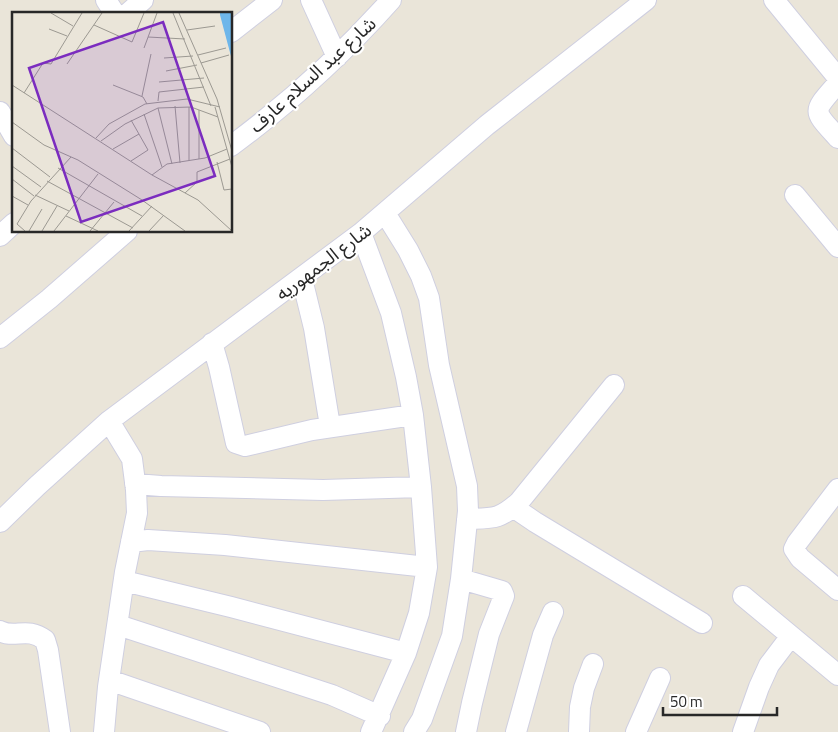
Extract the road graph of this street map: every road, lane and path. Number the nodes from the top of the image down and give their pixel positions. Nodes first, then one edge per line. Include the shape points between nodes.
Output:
1 (106, 0) edge
2 (143, 0) edge
3 (272, 0) edge
4 (311, 0) edge
5 (391, 0) edge
6 (646, 0) edge
7 (774, 0) edge
8 (113, 12) edge
9 (129, 12) edge
10 (232, 31) edge
11 (336, 57) junction
12 (838, 78) edge
13 (838, 83) edge
14 (838, 138) edge
15 (232, 145) edge
16 (795, 195) dead end
17 (385, 213) junction
18 (12, 226) edge
19 (126, 232) edge
20 (361, 233) junction
21 (0, 236) edge
22 (838, 247) edge
23 (302, 278) junction
24 (0, 338) edge
25 (212, 343) junction
26 (614, 385) dead end
27 (413, 415) junction
28 (109, 421) junction
29 (330, 426) junction
30 (135, 484) junction
31 (421, 487) junction
32 (838, 489) edge
33 (514, 507) junction
34 (467, 519) junction
35 (0, 522) edge
36 (132, 542) junction
37 (427, 567) junction
38 (461, 580) junction
39 (124, 581) junction
40 (838, 590) edge
41 (744, 596) dead end
42 (553, 612) dead end
43 (702, 623) dead end
44 (118, 626) junction
45 (0, 631) edge
46 (791, 636) junction
47 (406, 653) junction
48 (593, 664) dead end
49 (838, 674) edge
50 (660, 678) dead end
51 (109, 680) junction
52 (376, 724) edge
53 (60, 732) edge
54 (104, 732) edge
55 (260, 732) edge
56 (414, 732) edge
57 (466, 732) edge
58 (516, 732) edge
59 (579, 732) edge
60 (636, 732) edge
61 (743, 732) edge

1 - 8 street
2 - 9 street
3 - 10 street
4 - 11 street
5 - 11 street, شارع عبد السلام عارف
6 - 17 street, شارع الجمهوريه via 501,113
7 - 12 street
11 - 15 street, شارع عبد السلام عارف via 274,113
13 - 14 street via 819,106 818,115
16 - 22 street
17 - 20 street, شارع الجمهوريه
17 - 34 street via 422,276 429,298 439,366 467,486
18 - 21 street
19 - 24 street
20 - 23 street, شارع الجمهوريه
20 - 27 street via 391,313
23 - 25 street, شارع الجمهوريه
23 - 29 street
25 - 28 street, شارع الجمهوريه
25 - 29 street via 236,443 245,446
26 - 33 street
27 - 29 street
27 - 31 street
28 - 30 street via 132,459
28 - 35 street, شارع الجمهوريه
30 - 31 street via 323,490
30 - 36 street via 137,513
31 - 37 street
32 - 40 street via 794,550
33 - 34 street via 495,518
33 - 43 street via 543,528
34 - 38 street
36 - 37 street via 148,540 225,545
36 - 39 street
37 - 47 street via 419,613
38 - 56 street via 452,636 422,719
38 - 57 street via 502,592 504,596 489,634
39 - 44 street
39 - 47 street
41 - 46 street
42 - 58 street via 543,635
44 - 51 street
44 - 52 street via 332,695
45 - 53 street via 4,634 32,633 45,640
46 - 49 street
46 - 61 street via 769,665
47 - 52 street
48 - 59 street via 580,707
50 - 60 street
51 - 54 street
51 - 55 street

